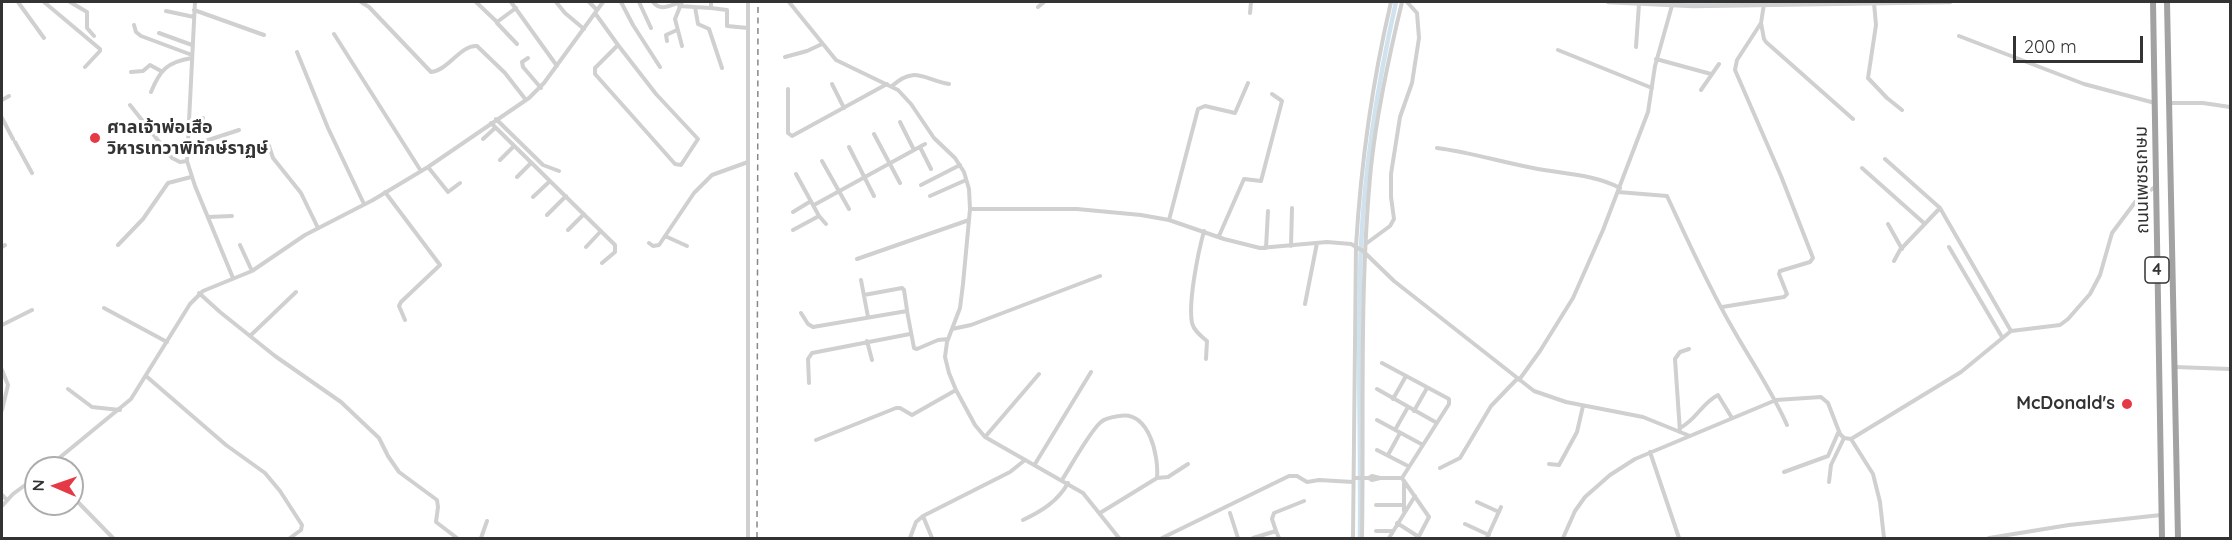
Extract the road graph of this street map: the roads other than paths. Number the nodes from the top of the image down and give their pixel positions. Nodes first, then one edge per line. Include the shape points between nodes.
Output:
1 (18, 2) edge
2 (44, 2) edge
3 (70, 2) edge
4 (195, 2) edge
5 (361, 2) edge
6 (476, 2) edge
7 (511, 2) edge
8 (556, 2) edge
9 (590, 2) edge
10 (603, 2) edge
11 (621, 2) edge
12 (639, 2) edge
13 (653, 2) edge
14 (711, 2) edge
15 (748, 2) edge
16 (789, 2) edge
17 (1044, 2) edge
18 (1251, 2) edge
19 (1391, 2) edge
20 (1402, 2) edge
21 (1407, 2) edge
22 (1608, 2) edge
23 (1889, 2) edge
24 (1950, 2) edge
25 (2153, 2) edge
26 (2167, 2) edge
27 (673, 3) edge
28 (681, 3) edge
29 (1672, 3) edge
30 (1875, 3) junction
31 (1639, 4) junction
32 (1764, 4) junction
33 (695, 7) junction
34 (1038, 7) dead end
35 (516, 8) junction
36 (711, 8) junction
37 (194, 10) junction
38 (166, 11) dead end
39 (596, 12) junction
40 (1250, 13) dead end
41 (194, 17) junction
42 (497, 22) junction
43 (1761, 23) junction
44 (134, 25) dead end
45 (651, 28) dead end
46 (748, 28) junction
47 (584, 29) junction
48 (677, 30) junction
49 (159, 33) dead end
50 (334, 34) dead end
51 (264, 35) dead end
52 (94, 36) dead end
53 (1959, 36) dead end
54 (44, 38) dead end
55 (667, 41) dead end
56 (517, 44) dead end
57 (822, 44) junction
58 (618, 45) junction
59 (192, 46) junction
60 (682, 46) dead end
61 (1636, 47) dead end
62 (1558, 50) dead end
63 (297, 52) dead end
64 (192, 57) junction
65 (528, 57) dead end
66 (785, 57) dead end
67 (1656, 59) junction
68 (1719, 64) dead end
69 (557, 66) junction
70 (85, 67) dead end
71 (660, 67) dead end
72 (722, 68) dead end
73 (161, 71) junction
74 (131, 72) dead end
75 (1710, 74) junction
76 (1248, 83) dead end
77 (832, 84) dead end
78 (950, 84) dead end
79 (890, 85) junction
80 (541, 88) junction
81 (1652, 88) junction
82 (788, 89) dead end
83 (1701, 90) dead end
84 (151, 92) dead end
85 (1272, 94) dead end
86 (9, 96) dead end
87 (2, 100) edge
88 (526, 100) junction
89 (2171, 103) junction
90 (2156, 104) junction
91 (130, 105) dead end
92 (2230, 107) edge
93 (844, 108) junction
94 (1902, 110) dead end
95 (2, 118) edge
96 (203, 118) dead end
97 (496, 119) junction
98 (1853, 119) dead end
99 (188, 122) junction
100 (900, 122) dead end
101 (490, 123) junction
102 (495, 128) junction
103 (239, 130) dead end
104 (874, 134) dead end
105 (934, 138) junction
106 (267, 140) dead end
107 (483, 140) dead end
108 (514, 146) junction
109 (187, 147) junction
110 (849, 147) dead end
111 (920, 147) junction
112 (1437, 148) dead end
113 (914, 150) junction
114 (1885, 159) dead end
115 (500, 160) dead end
116 (187, 161) junction
117 (822, 161) dead end
118 (748, 162) junction
119 (531, 163) junction
120 (890, 164) junction
121 (960, 165) junction
122 (428, 167) junction
123 (1862, 168) dead end
124 (931, 169) dead end
125 (421, 171) junction
126 (559, 171) dead end
127 (32, 173) dead end
128 (796, 174) dead end
129 (191, 177) junction
130 (518, 177) dead end
131 (865, 177) junction
132 (966, 180) junction
133 (550, 181) junction
134 (460, 183) dead end
135 (900, 183) dead end
136 (921, 185) dead end
137 (2157, 186) junction
138 (1619, 190) junction
139 (840, 191) junction
140 (385, 192) junction
141 (566, 196) junction
142 (874, 196) dead end
143 (930, 196) dead end
144 (533, 197) dead end
145 (813, 203) junction
146 (364, 204) junction
147 (1292, 208) dead end
148 (1940, 208) junction
149 (970, 209) junction
150 (849, 210) dead end
151 (1268, 211) dead end
152 (793, 212) dead end
153 (584, 214) junction
154 (548, 215) dead end
155 (232, 216) dead end
156 (819, 216) junction
157 (208, 217) junction
158 (969, 220) junction
159 (1169, 220) junction
160 (826, 224) dead end
161 (1888, 224) dead end
162 (1925, 224) junction
163 (318, 228) junction
164 (568, 230) dead end
165 (793, 230) dead end
166 (601, 231) junction
167 (1204, 231) junction
168 (665, 236) junction
169 (1219, 236) junction
170 (649, 243) dead end
171 (1317, 243) junction
172 (1366, 244) junction
173 (118, 245) dead end
174 (240, 245) dead end
175 (687, 246) dead end
176 (1291, 246) junction
177 (586, 247) dead end
178 (1949, 247) dead end
179 (1266, 248) junction
180 (1902, 249) junction
181 (1361, 250) junction
182 (856, 259) dead end
183 (1894, 261) dead end
184 (602, 263) dead end
185 (252, 271) junction
186 (1100, 276) dead end
187 (233, 278) junction
188 (861, 280) dead end
189 (296, 292) dead end
190 (200, 293) junction
191 (864, 295) junction
192 (1305, 304) dead end
193 (1722, 307) junction
194 (104, 308) dead end
195 (32, 310) dead end
196 (907, 311) junction
197 (801, 313) dead end
198 (868, 317) junction
199 (405, 320) dead end
200 (2, 325) edge
201 (952, 329) junction
202 (2011, 331) junction
203 (910, 334) junction
204 (250, 336) junction
205 (2002, 337) junction
206 (948, 339) junction
207 (867, 341) junction
208 (167, 342) junction
209 (1689, 349) dead end
210 (1206, 359) dead end
211 (872, 360) dead end
212 (1382, 363) dead end
213 (2174, 367) junction
214 (2230, 369) edge
215 (2, 370) edge
216 (1091, 372) dead end
217 (1039, 374) dead end
218 (146, 376) junction
219 (1406, 376) junction
220 (1518, 380) junction
221 (809, 383) dead end
222 (1427, 387) junction
223 (69, 389) dead end
224 (956, 390) junction
225 (1377, 390) dead end
226 (1393, 399) junction
227 (1776, 400) junction
228 (1583, 406) junction
229 (1408, 407) junction
230 (2, 410) edge
231 (120, 410) junction
232 (1414, 411) junction
233 (1732, 418) junction
234 (1377, 420) dead end
235 (1437, 423) junction
236 (1787, 425) dead end
237 (1395, 430) junction
238 (1680, 430) junction
239 (1839, 432) junction
240 (1400, 433) junction
241 (1690, 436) junction
242 (985, 438) junction
243 (1844, 438) junction
244 (1851, 439) junction
245 (816, 440) dead end
246 (1423, 445) junction
247 (1377, 450) dead end
248 (1650, 452) junction
249 (1388, 455) junction
250 (62, 456) edge
251 (1025, 460) junction
252 (1035, 464) junction
253 (1188, 464) dead end
254 (1549, 464) dead end
255 (1408, 466) junction
256 (1440, 468) dead end
257 (1784, 472) dead end
258 (1157, 478) junction
259 (1358, 479) junction
260 (1062, 480) junction
261 (1403, 480) junction
262 (1829, 482) dead end
263 (1068, 483) junction
264 (24, 487) edge
265 (2, 495) edge
266 (1415, 496) junction
267 (7, 500) junction
268 (1304, 501) dead end
269 (1477, 502) dead end
270 (1376, 505) dead end
271 (1404, 505) junction
272 (2, 506) edge
273 (84, 508) edge
274 (1404, 511) junction
275 (1100, 513) junction
276 (1230, 513) dead end
277 (2162, 515) junction
278 (923, 516) junction
279 (1023, 520) dead end
280 (487, 521) dead end
281 (1397, 523) junction
282 (1465, 524) dead end
283 (1276, 531) junction
284 (1376, 531) dead end
285 (1392, 531) junction
286 (1488, 537) edge
287 (113, 538) edge
288 (290, 538) edge
289 (457, 538) edge
290 (481, 538) edge
291 (747, 538) edge
292 (910, 538) edge
293 (932, 538) edge
294 (1118, 538) edge
295 (1162, 538) edge
296 (1238, 538) edge
297 (1253, 538) edge
298 (1279, 538) edge
299 (1353, 538) edge
300 (1362, 538) edge
301 (1389, 538) edge
302 (1419, 538) edge
303 (1563, 538) edge
304 (1679, 538) edge
305 (1884, 538) edge
306 (1989, 538) edge
307 (2162, 538) edge
308 (2178, 538) edge

1 - 54 street
2 - 70 street via 100,49
3 - 52 street via 87,12 87,28
4 - 37 street
5 - 88 street via 431,72 469,47 477,46
6 - 42 street
7 - 35 street
8 - 47 street
9 - 39 street
10 - 39 street
11 - 71 street
12 - 45 street
13 - 27 street via 659,8
14 - 36 street
15 - 46 street
16 - 57 street
17 - 34 street
18 - 40 street
19 - 181 street via 1365,138
20 - 172 street via 1375,134
21 - 172 street via 1417,13 1419,38 1391,174 1394,219
22 - 31 street
23 - 24 street
23 - 30 street
25 - 90 highway, ถนนเพชรเกษม / 4
26 - 89 highway, ถนนเพชรเกษม / 4
27 - 28 street
28 - 33 street
28 - 48 street via 675,19
29 - 31 street
29 - 32 street
29 - 67 street
30 - 32 street
30 - 94 street via 1876,25 1868,78
31 - 61 street
32 - 43 street
33 - 36 street
33 - 72 street via 698,24 709,29
35 - 42 street
35 - 69 street
36 - 46 street via 726,9 727,26
37 - 41 street
37 - 51 street
38 - 41 street
39 - 47 street
39 - 58 street
41 - 59 street
42 - 56 street
43 - 98 street via 1766,42
43 - 193 street via 1737,60 1735,70 1813,258 1780,271 1787,294 1784,297
44 - 64 street via 141,36
46 - 118 street
47 - 69 street
48 - 55 street via 666,35
48 - 60 street
49 - 59 street
50 - 125 street
53 - 90 street via 2084,84
57 - 66 street
57 - 79 street via 836,60
58 - 58 street via 595,68 595,74 675,164 681,165 698,139
59 - 64 street
62 - 81 street
63 - 146 street
64 - 73 street
64 - 99 street
65 - 80 street via 522,62 523,67
67 - 75 street
67 - 81 street
68 - 75 street
69 - 80 street
73 - 74 street via 148,65 143,71
73 - 84 street
75 - 83 street
76 - 159 street via 1235,113 1205,106 1198,109
77 - 93 street
78 - 79 street via 914,75
79 - 93 street
79 - 105 street via 911,104
80 - 88 street
81 - 138 street via 1648,112
82 - 93 street via 789,135
85 - 169 street via 1282,101 1261,181 1244,179
86 - 87 street
88 - 97 street
89 - 92 street
89 - 213 highway, ถนนเพชรเกษม / 4
90 - 137 highway, ถนนเพชรเกษม / 4
91 - 116 street via 172,159
95 - 127 street
96 - 99 street
97 - 101 street
97 - 126 street via 543,165
99 - 109 street
100 - 113 street
101 - 102 street
101 - 122 street
102 - 107 street
102 - 108 street
103 - 109 street
104 - 120 street
105 - 111 street
105 - 121 street
106 - 163 street via 273,158 301,193
108 - 115 street
108 - 119 street
109 - 116 street
110 - 131 street
111 - 113 street
111 - 124 street
112 - 138 street via 1596,178
113 - 120 street
114 - 148 street
116 - 129 street
117 - 139 street
118 - 168 street via 712,175 694,193
118 - 291 street
119 - 130 street
119 - 133 street
120 - 131 street
120 - 135 street
121 - 132 street
121 - 136 street
122 - 125 street
122 - 134 street via 448,192
123 - 162 street
125 - 140 street
128 - 145 street
129 - 157 street
129 - 173 street via 168,183
131 - 139 street
131 - 142 street
132 - 143 street
132 - 149 street
133 - 141 street
133 - 144 street
137 - 202 street via 2136,201 2112,233 2100,275 2079,308 2060,325
137 - 277 highway, ถนนเพชรเกษม / 4
138 - 193 street via 1667,196
138 - 220 street via 1578,289
139 - 145 street
139 - 150 street
140 - 146 street
140 - 199 street via 440,265 401,302
141 - 153 street
141 - 154 street
145 - 152 street
145 - 156 street
146 - 163 street
147 - 176 street
148 - 162 street
148 - 202 street
149 - 158 street
149 - 159 street via 1099,210
151 - 179 street
153 - 164 street
153 - 166 street
155 - 157 street
156 - 160 street
156 - 165 street
157 - 187 street
158 - 182 street
158 - 201 street via 961,301
159 - 167 street
161 - 180 street
162 - 180 street
163 - 185 street
166 - 177 street
166 - 184 street via 616,249
167 - 169 street
167 - 210 street via 1192,325 1207,341
168 - 170 street via 657,246
168 - 175 street
169 - 179 street
171 - 176 street
171 - 181 street via 1333,242
171 - 192 street
172 - 181 street
174 - 185 street
176 - 179 street
178 - 205 street
180 - 183 street
181 - 220 street
181 - 259 street
181 - 259 street
185 - 187 street
186 - 201 street
187 - 190 street
188 - 191 street
189 - 204 street
190 - 204 street
190 - 208 street
191 - 196 street via 902,288
191 - 198 street
193 - 227 street
194 - 208 street
195 - 200 street
196 - 198 street
196 - 203 street
197 - 198 street via 813,327
201 - 206 street
202 - 205 street
203 - 206 street via 917,349
203 - 207 street
204 - 289 street via 341,402 375,434 399,472 436,500 436,522
205 - 244 street via 1961,372
206 - 224 street via 946,365
207 - 211 street
207 - 221 street via 812,353 808,359
208 - 218 street
209 - 238 street via 1675,359
212 - 219 street
213 - 214 street
213 - 308 highway, ถนนเพชรเกษม / 4
215 - 230 street via 8,385
216 - 252 street
217 - 242 street
218 - 231 street
218 - 288 street via 272,479 302,525
219 - 222 street
219 - 226 street
220 - 228 street via 1548,397
220 - 256 street via 1495,401 1460,458
222 - 232 street
222 - 235 street via 1450,401
223 - 231 street via 92,407
224 - 242 street
224 - 245 street via 912,415 896,408
225 - 226 street
226 - 229 street
227 - 233 street
227 - 236 street
227 - 239 street via 1821,397 1828,403
228 - 238 street via 1643,417
228 - 254 street via 1577,432 1559,465
229 - 232 street
229 - 237 street
231 - 250 street
232 - 235 street
233 - 238 street via 1718,395
233 - 241 street
234 - 237 street
235 - 246 street
237 - 240 street
238 - 241 street
239 - 243 street
239 - 257 street via 1828,456
240 - 246 street
240 - 249 street
241 - 248 street
242 - 251 street
243 - 244 street
243 - 262 street
244 - 305 street via 1873,474
246 - 255 street
247 - 249 street
248 - 303 street via 1610,475 1585,497
248 - 304 street
249 - 255 street
251 - 252 street
251 - 278 street via 1010,472
252 - 260 street
253 - 258 street via 1168,477
255 - 261 street
258 - 260 street via 1149,436 1136,418 1121,415 1101,421
258 - 275 street
259 - 261 street via 1372,476
259 - 295 street via 1307,482 1289,476
259 - 299 street
259 - 300 street
260 - 263 street
261 - 266 street
261 - 271 street
263 - 275 street via 1089,498
263 - 279 street via 1046,508
264 - 267 street
265 - 267 street
266 - 274 street
266 - 302 street via 1430,519
267 - 272 street
268 - 283 street via 1274,513
269 - 286 street via 1500,510
270 - 271 street
271 - 274 street
273 - 287 street
274 - 281 street
275 - 294 street
276 - 296 street
277 - 306 street
277 - 307 highway, ถนนเพชรเกษม / 4
278 - 292 street
278 - 293 street
280 - 290 street
281 - 285 street
281 - 302 street
282 - 286 street
283 - 297 street
283 - 298 street
284 - 285 street
285 - 301 street

